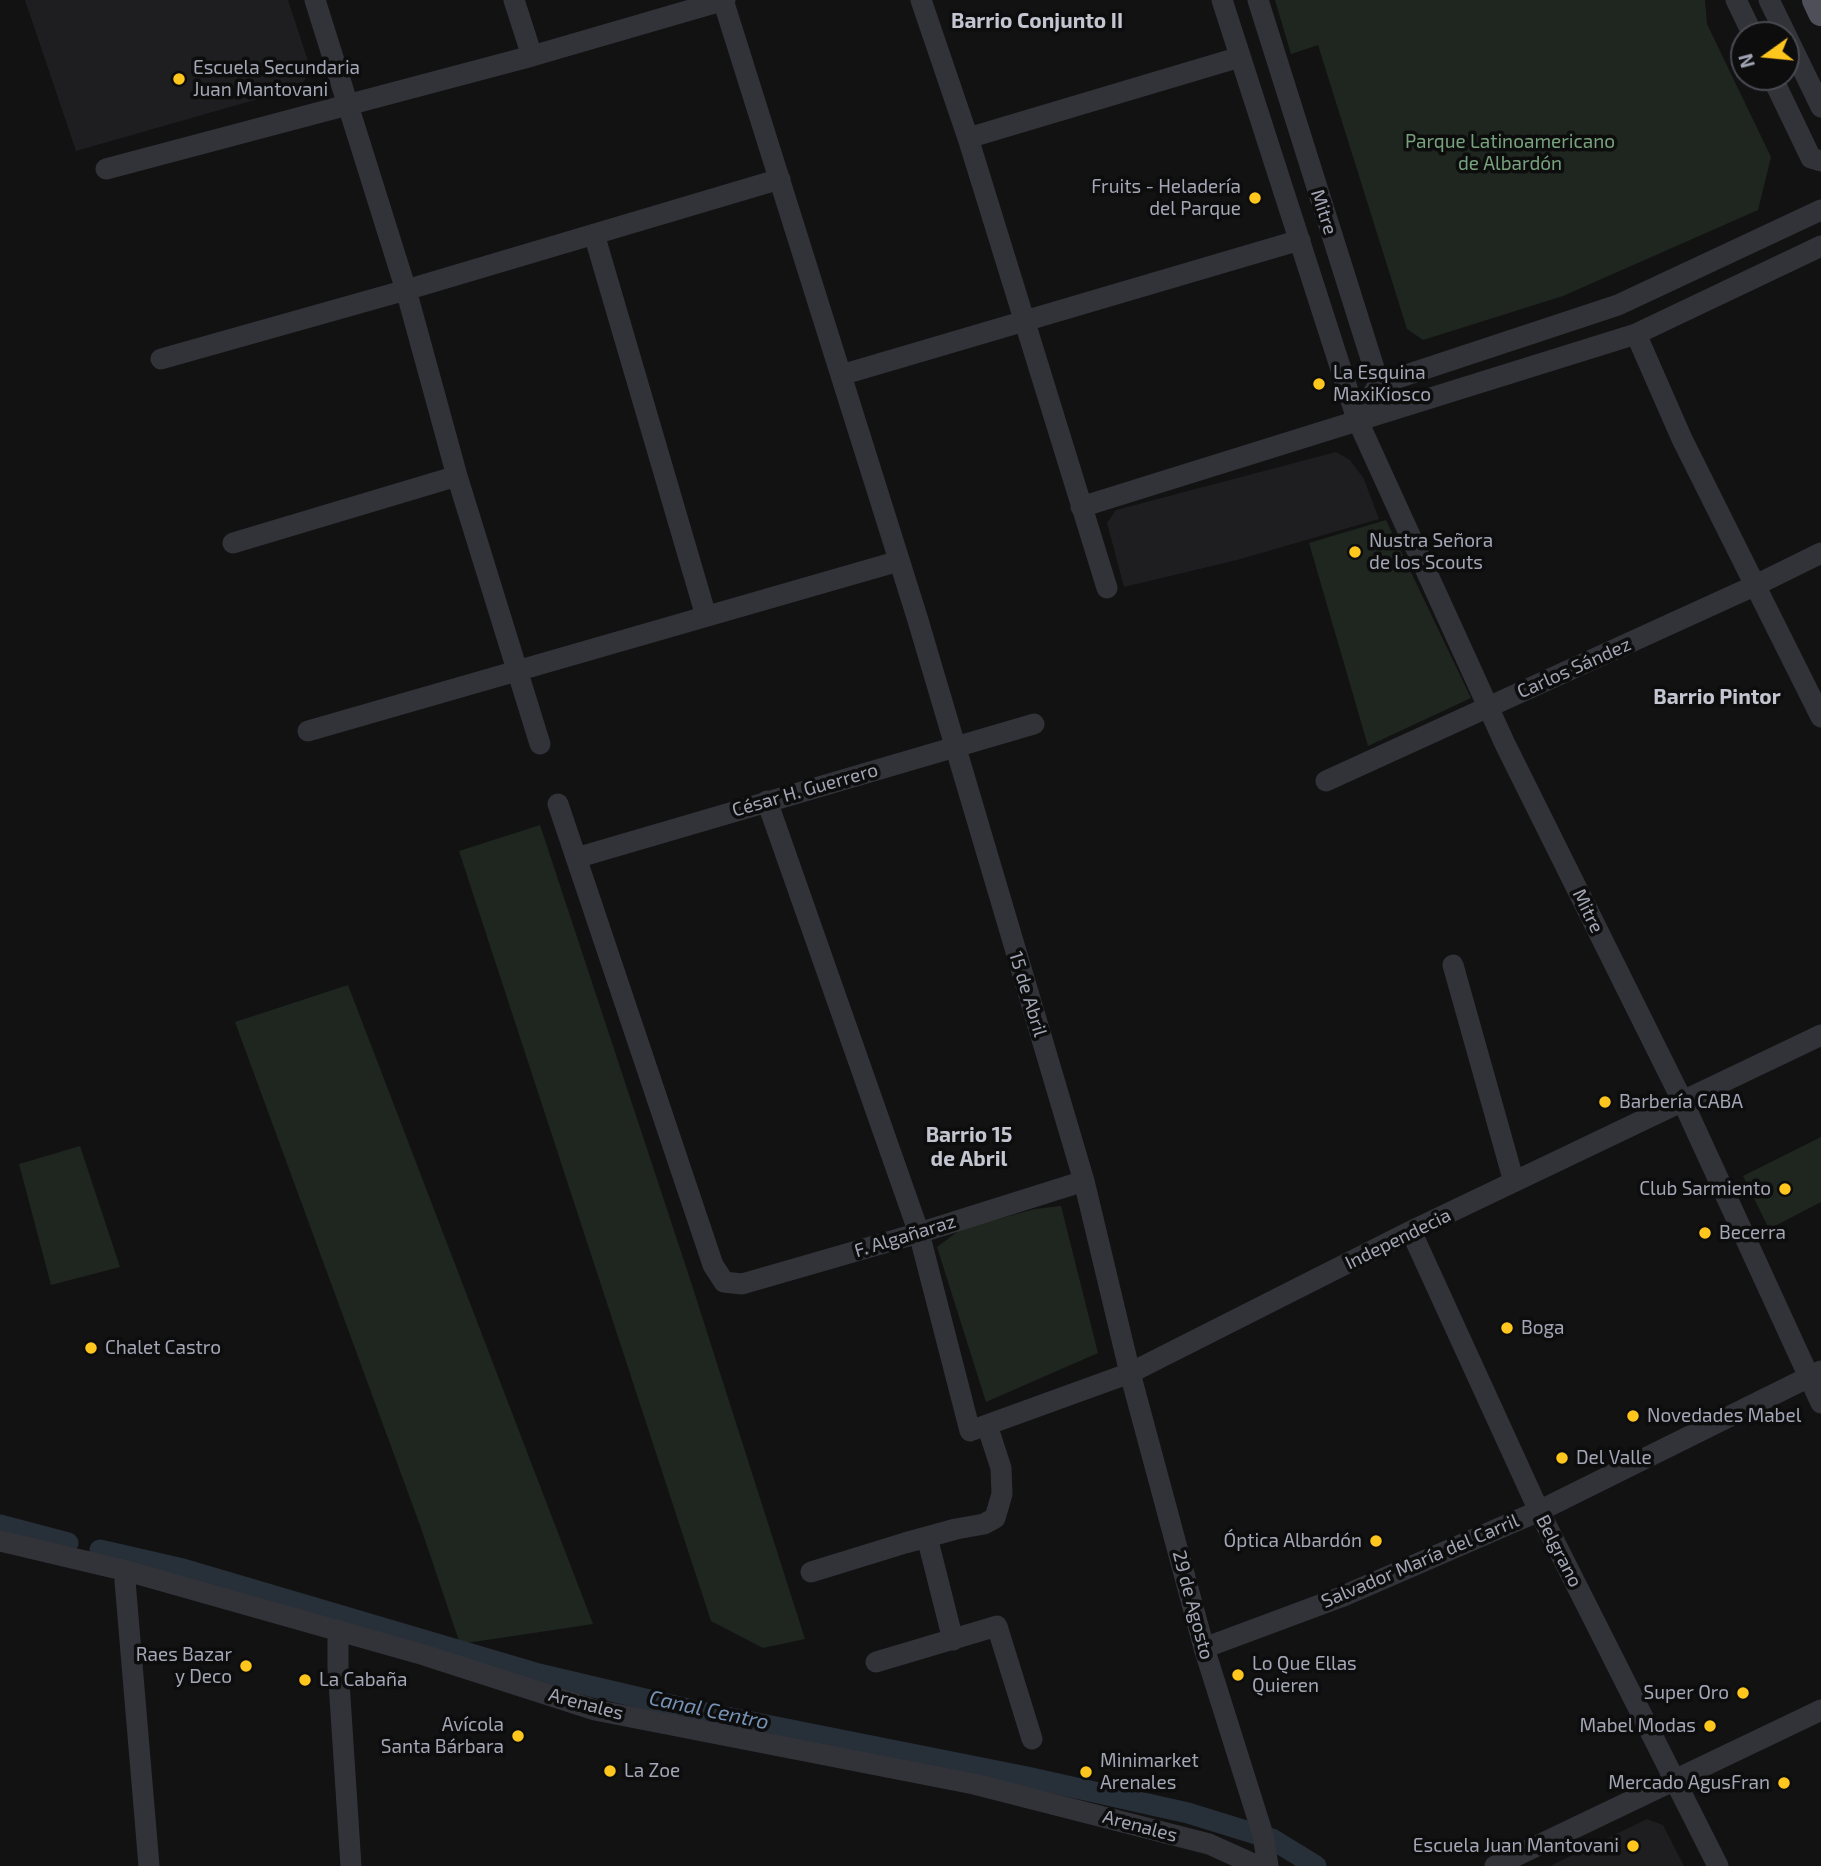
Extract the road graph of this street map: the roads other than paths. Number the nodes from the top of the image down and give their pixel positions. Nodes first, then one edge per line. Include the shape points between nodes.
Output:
1 (315, 0) edge
2 (514, 0) edge
3 (724, 0) edge
4 (921, 0) edge
5 (1222, 0) edge
6 (1258, 0) edge
7 (1736, 0) edge
8 (1769, 0) edge
9 (1815, 0) edge
10 (1821, 13) edge
11 (1746, 21) edge
12 (532, 56) junction
13 (1240, 57) junction
14 (1780, 91) edge
15 (348, 105) junction
16 (1821, 107) edge
17 (968, 138) junction
18 (1821, 161) edge
19 (106, 169) dead end
20 (780, 179) junction
21 (1821, 210) edge
22 (594, 234) junction
23 (1300, 240) junction
24 (1821, 246) edge
25 (406, 290) junction
26 (1024, 321) junction
27 (1636, 334) junction
28 (160, 359) dead end
29 (841, 374) junction
30 (1379, 384) junction
31 (1357, 419) junction
32 (457, 476) junction
33 (1082, 507) junction
34 (233, 543) dead end
35 (1821, 553) edge
36 (899, 561) junction
37 (1756, 585) junction
38 (1107, 588) dead end
39 (706, 616) junction
40 (518, 671) junction
41 (1488, 707) junction
42 (1821, 717) edge
43 (1034, 724) dead end
44 (308, 731) dead end
45 (540, 744) dead end
46 (954, 748) junction
47 (1326, 781) dead end
48 (767, 801) junction
49 (558, 804) dead end
50 (576, 859) junction
51 (1453, 965) dead end
52 (1821, 1035) edge
53 (1683, 1102) junction
54 (1084, 1181) junction
55 (1514, 1182) junction
56 (1411, 1231) junction
57 (919, 1233) junction
58 (1130, 1373) junction
59 (1815, 1374) edge
60 (1821, 1403) edge
61 (979, 1428) junction
62 (1539, 1511) junction
63 (927, 1536) junction
64 (0, 1541) edge
65 (127, 1571) junction
66 (811, 1572) dead end
67 (338, 1630) junction
68 (953, 1640) junction
69 (1203, 1648) junction
70 (876, 1662) dead end
71 (1821, 1710) edge
72 (1032, 1739) dead end
73 (1674, 1781) junction
74 (1265, 1849) edge
75 (149, 1866) edge
76 (352, 1866) edge
77 (1258, 1866) edge
78 (1496, 1866) edge
79 (1718, 1866) edge

1 - 15 street
2 - 12 street
3 - 12 street
3 - 20 street, 15 de Abril
4 - 17 street
5 - 13 street, Mitre
6 - 30 street, Mitre
7 - 11 street
8 - 16 street
9 - 10 main road
12 - 15 street
13 - 17 street
13 - 23 street, Mitre
14 - 18 street via 1811,158
15 - 19 street
15 - 25 street
17 - 26 street
20 - 22 street
20 - 29 street, 15 de Abril
21 - 30 street via 1618,305
22 - 25 street
22 - 39 street
23 - 26 street
23 - 31 street, Mitre
24 - 27 street
25 - 28 street
25 - 32 street
26 - 29 street
26 - 33 street
27 - 31 street
27 - 37 street via 1682,439
29 - 36 street, 15 de Abril
30 - 31 street
31 - 33 street
31 - 41 street, Mitre
32 - 34 street
32 - 40 street
33 - 38 street
35 - 37 street, Carlos Sández
36 - 39 street
36 - 46 street, 15 de Abril
37 - 41 street, Carlos Sández
37 - 42 street
39 - 40 street
40 - 44 street
40 - 45 street
41 - 47 street, Carlos Sández
41 - 53 street, Mitre
43 - 46 street, César H. Guerrero
46 - 48 street, César H. Guerrero
46 - 54 street, 15 de Abril
48 - 50 street, César H. Guerrero
48 - 57 street
49 - 50 street
50 - 57 street, F. Algañaraz via 713,1265 724,1282 743,1284
51 - 55 street
52 - 53 street, Independecia
53 - 55 street, Independecia
53 - 59 street, Mitre
54 - 57 street, F. Algañaraz
54 - 58 street, 15 de Abril
55 - 56 street, Independecia
56 - 58 street, Independecia
56 - 62 street, Belgrano
57 - 61 street
58 - 61 street, Independecia
58 - 69 street, 29 de Agosto
59 - 60 street, Mitre
59 - 62 street, Salvador María del Carril
61 - 63 street via 1001,1468 1002,1494 996,1518
62 - 69 street, Salvador María del Carril via 1341,1597
62 - 73 street, Belgrano
63 - 66 street
63 - 68 street
64 - 65 street, Arenales
65 - 67 street, Arenales
65 - 75 street
67 - 76 street
67 - 77 street, Arenales via 595,1710 974,1784 1209,1844
68 - 70 street
68 - 72 street via 998,1626
69 - 74 street, 29 de Agosto
71 - 73 street
73 - 78 street
73 - 79 street, Belgrano

